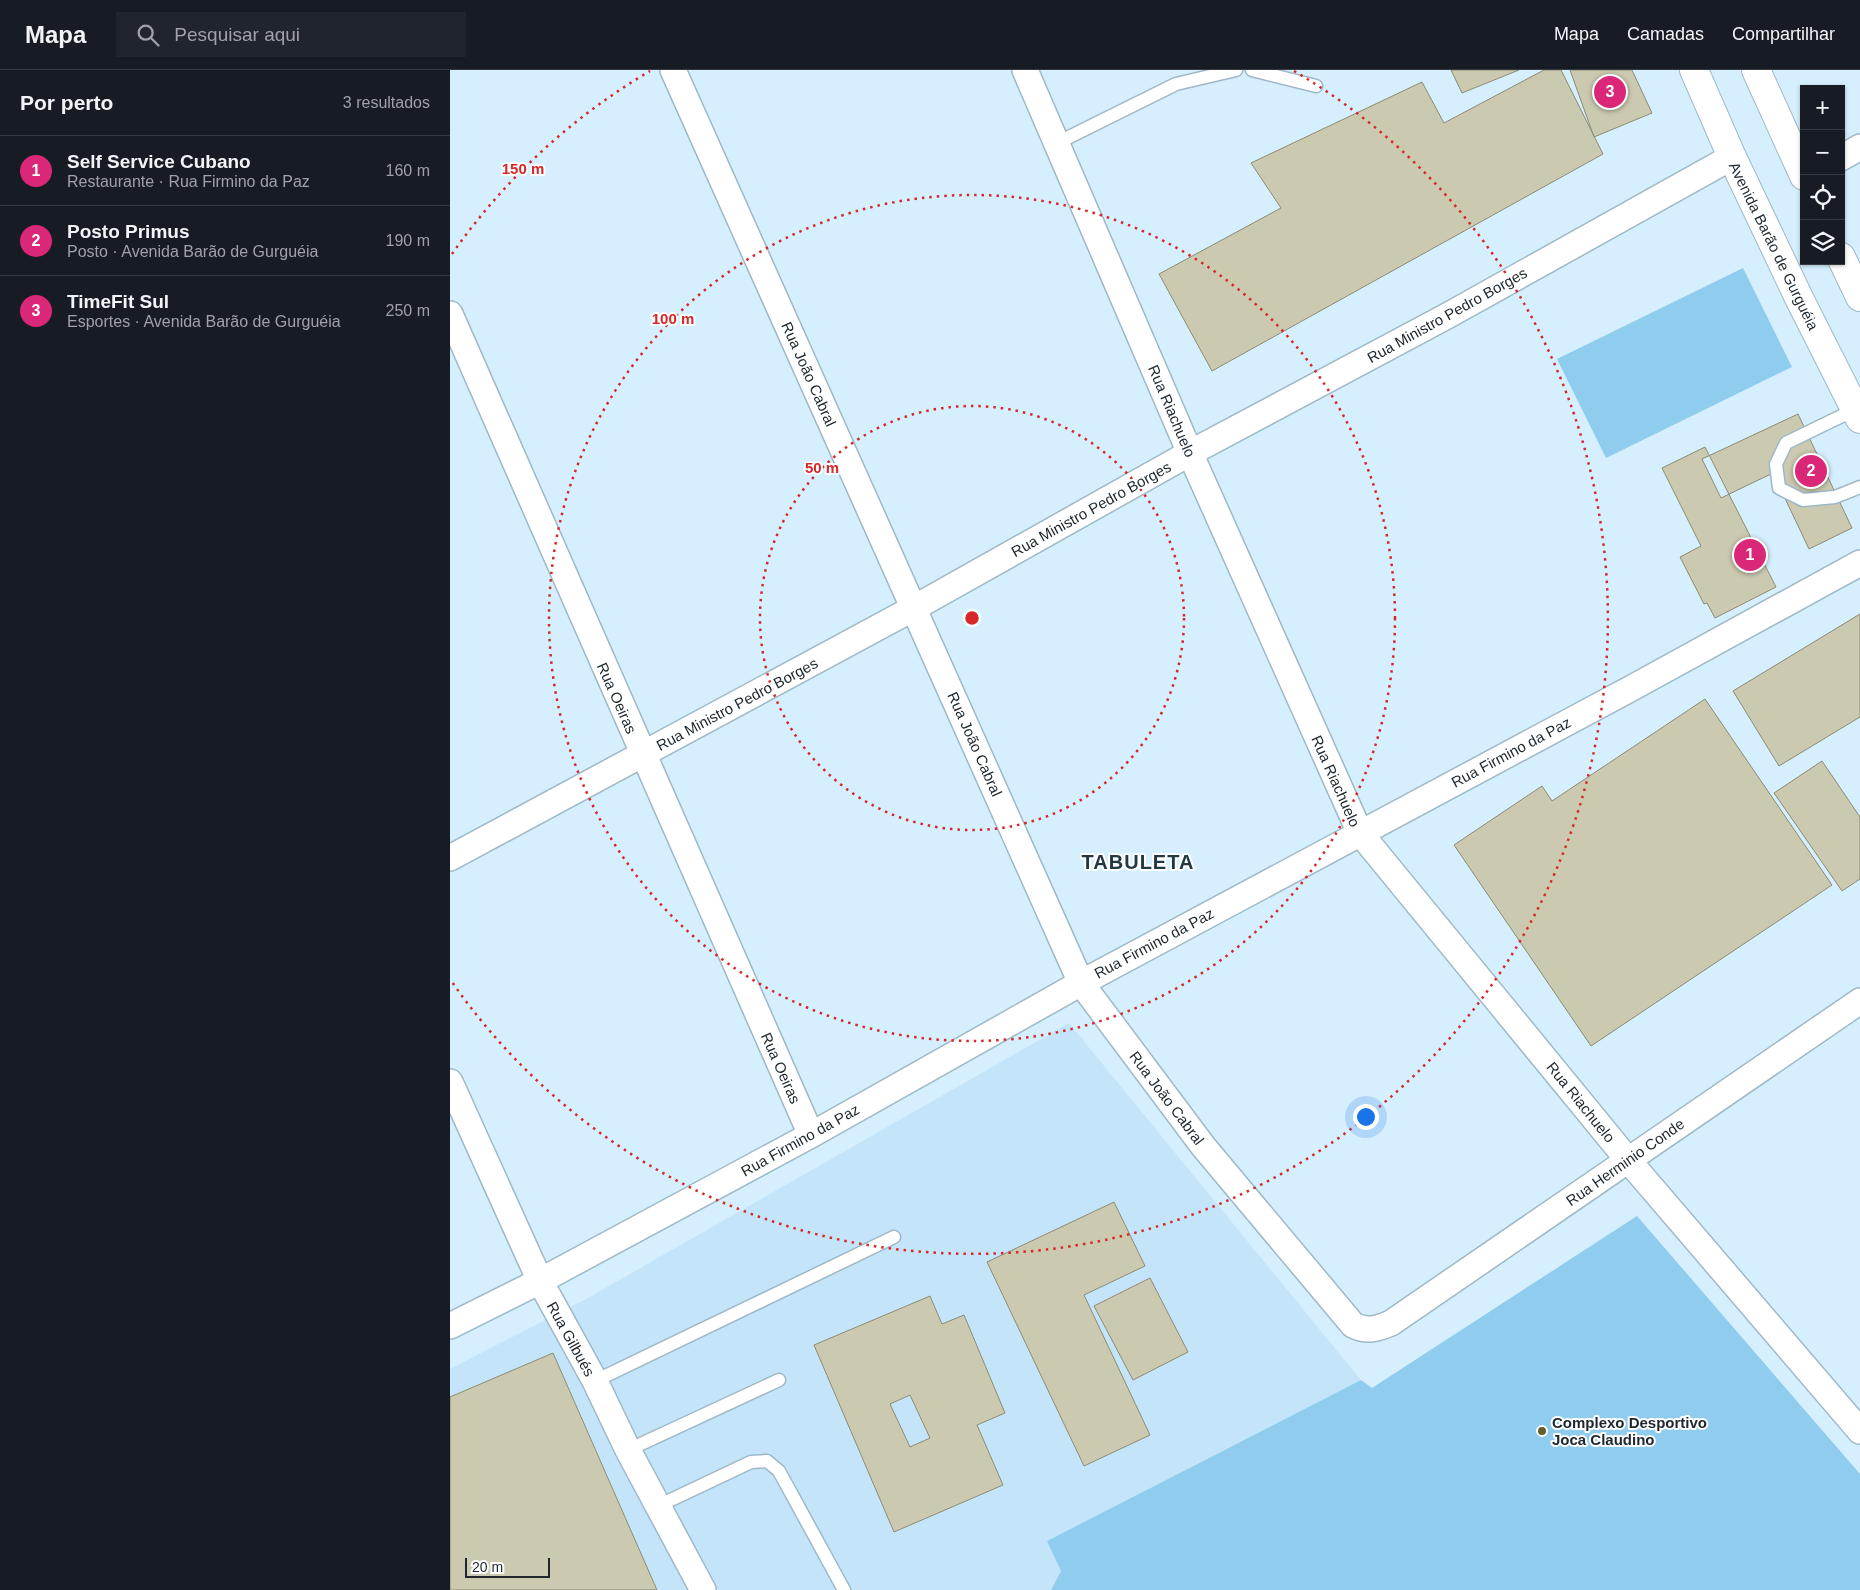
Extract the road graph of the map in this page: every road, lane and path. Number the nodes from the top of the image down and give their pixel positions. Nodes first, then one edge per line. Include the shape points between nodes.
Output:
1 (672, 70) edge
2 (1025, 70) edge
3 (1236, 70) edge
4 (1252, 70) edge
5 (1694, 70) edge
6 (1756, 70) edge
7 (1316, 86) dead end
8 (1057, 143) junction
9 (1860, 147) edge
10 (1845, 156) edge
11 (1732, 157) junction
12 (1804, 175) edge
13 (1845, 265) edge
14 (1860, 297) edge
15 (450, 314) edge
16 (1857, 414) edge
17 (1190, 453) junction
18 (1860, 487) edge
19 (1860, 563) edge
20 (914, 608) junction
21 (643, 755) junction
22 (1360, 833) junction
23 (450, 858) edge
24 (1081, 983) junction
25 (1860, 1000) edge
26 (450, 1082) edge
27 (811, 1135) junction
28 (1628, 1160) junction
29 (894, 1237) dead end
30 (540, 1281) junction
31 (1391, 1323) joint
32 (450, 1326) edge
33 (779, 1380) dead end
34 (595, 1381) junction
35 (1860, 1431) edge
36 (628, 1450) junction
37 (658, 1506) junction
38 (703, 1590) edge
39 (844, 1590) edge

1 - 20 street, Rua João Cabral
2 - 8 street, Rua Riachuelo
3 - 8 lane via 1176,84
4 - 7 lane
5 - 11 main road, Avenida Barão de Gurguéia
6 - 12 main road
8 - 17 street, Rua Riachuelo
9 - 10 street
11 - 16 main road, Avenida Barão de Gurguéia
11 - 17 street, Rua Ministro Pedro Borges via 1447,316
13 - 14 main road
15 - 21 street, Rua Oeiras
16 - 18 lane via 1786,443 1776,464 1779,488 1803,500 1835,497
17 - 20 street, Rua Ministro Pedro Borges
17 - 22 street, Rua Riachuelo
19 - 22 street, Rua Firmino da Paz
20 - 21 street, Rua Ministro Pedro Borges
20 - 24 street, Rua João Cabral
21 - 23 street, Rua Ministro Pedro Borges
21 - 27 street, Rua Oeiras
22 - 24 street, Rua Firmino da Paz
22 - 28 street, Rua Riachuelo
24 - 27 street, Rua Firmino da Paz
24 - 31 street, Rua João Cabral via 1203,1146 1345,1317 1353,1325 1367,1330
25 - 28 street, Rua Herminio Conde
26 - 30 street, Rua Gilbués
27 - 30 street, Rua Firmino da Paz
28 - 31 street, Rua Herminio Conde
28 - 35 street, Rua Riachuelo
29 - 34 lane
30 - 32 street, Rua Firmino da Paz
30 - 34 street, Rua Gilbués
33 - 36 lane
34 - 36 street, Rua Gilbués
36 - 37 street, Rua Gilbués
37 - 38 street, Rua Gilbués
37 - 39 lane via 751,1462 766,1460 779,1471

